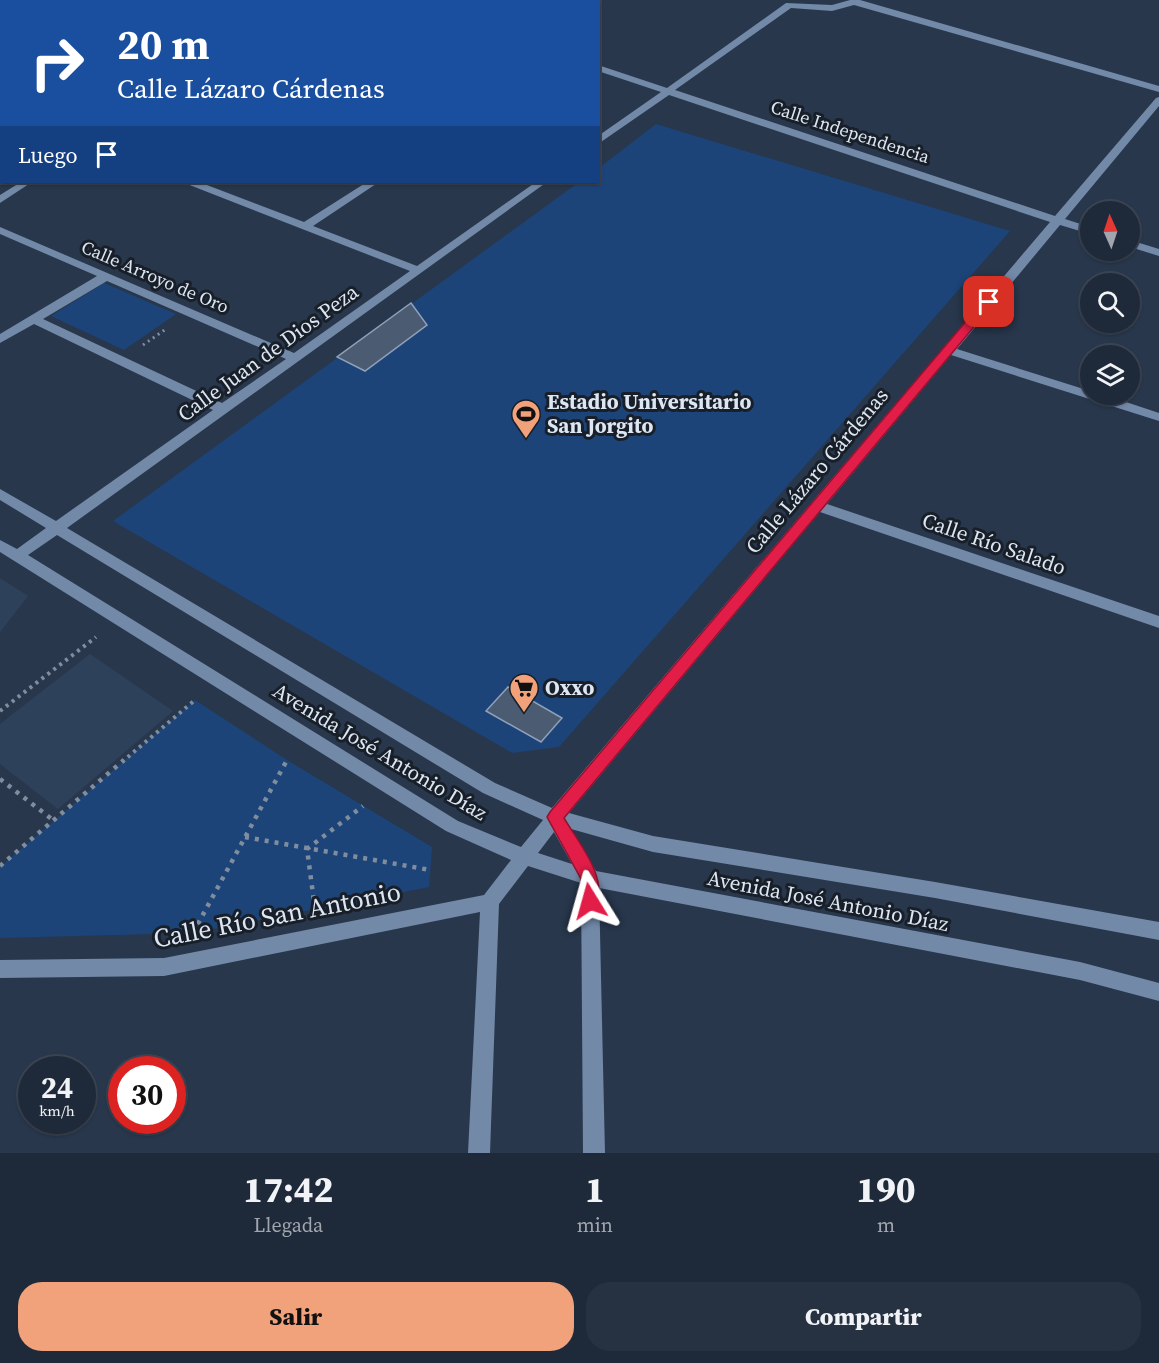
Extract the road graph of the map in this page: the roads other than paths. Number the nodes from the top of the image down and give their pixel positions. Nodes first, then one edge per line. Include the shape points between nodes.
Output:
1 (775, 0) edge
2 (855, 1) edge
3 (789, 5) junction
4 (600, 69) edge
5 (1159, 89) edge
6 (669, 91) junction
7 (1159, 100) edge
8 (600, 140) edge
9 (26, 183) edge
10 (194, 183) edge
11 (372, 183) edge
12 (541, 183) edge
13 (0, 200) edge
14 (1058, 220) junction
15 (305, 226) junction
16 (1080, 228) edge
17 (0, 230) edge
18 (1140, 246) edge
19 (1159, 253) edge
20 (418, 270) junction
21 (106, 276) junction
22 (34, 319) junction
23 (0, 339) edge
24 (948, 350) junction
25 (295, 358) junction
26 (223, 409) junction
27 (1159, 417) edge
28 (0, 494) edge
29 (816, 506) junction
30 (56, 528) junction
31 (0, 545) edge
32 (17, 556) junction
33 (1159, 622) edge
34 (555, 817) junction
35 (524, 857) junction
36 (590, 878) junction
37 (490, 902) junction
38 (1159, 931) edge
39 (0, 969) edge
40 (1159, 992) edge
41 (479, 1153) edge
42 (594, 1153) edge

1 - 3 street
2 - 3 street via 827,8
2 - 5 street
3 - 6 street
4 - 6 street, Calle Independencia
6 - 8 street
6 - 14 street, Calle Independencia
7 - 14 street, Calle Lázaro Cárdenas
9 - 13 street
10 - 15 street
11 - 15 street
12 - 20 street, Calle Juan de Dios Peza
14 - 16 street, Calle Independencia
14 - 24 street, Calle Lázaro Cárdenas
15 - 20 street
17 - 21 street, Calle Arroyo de Oro
18 - 19 street
20 - 25 street, Calle Juan de Dios Peza
21 - 22 street
21 - 25 street, Calle Arroyo de Oro
22 - 23 street
22 - 26 street
24 - 27 street
24 - 29 street, Calle Lázaro Cárdenas
25 - 26 street, Calle Juan de Dios Peza
26 - 30 street, Calle Juan de Dios Peza
28 - 30 street, Avenida José Antonio Díaz
29 - 33 street, Calle Río Salado
29 - 34 street, Calle Lázaro Cárdenas
30 - 32 street, Calle Juan de Dios Peza
30 - 34 street, Avenida José Antonio Díaz via 489,788
31 - 32 street, Avenida José Antonio Díaz
32 - 35 street, Avenida José Antonio Díaz via 453,826
34 - 35 street, Calle Lázaro Cárdenas
34 - 36 street
34 - 38 street, Avenida José Antonio Díaz via 653,844
35 - 36 street, Avenida José Antonio Díaz
35 - 37 street, Calle Lázaro Cárdenas
36 - 40 street, Avenida José Antonio Díaz via 1080,971
36 - 42 street
37 - 39 street, Calle Río San Antonio via 165,967
37 - 41 street

